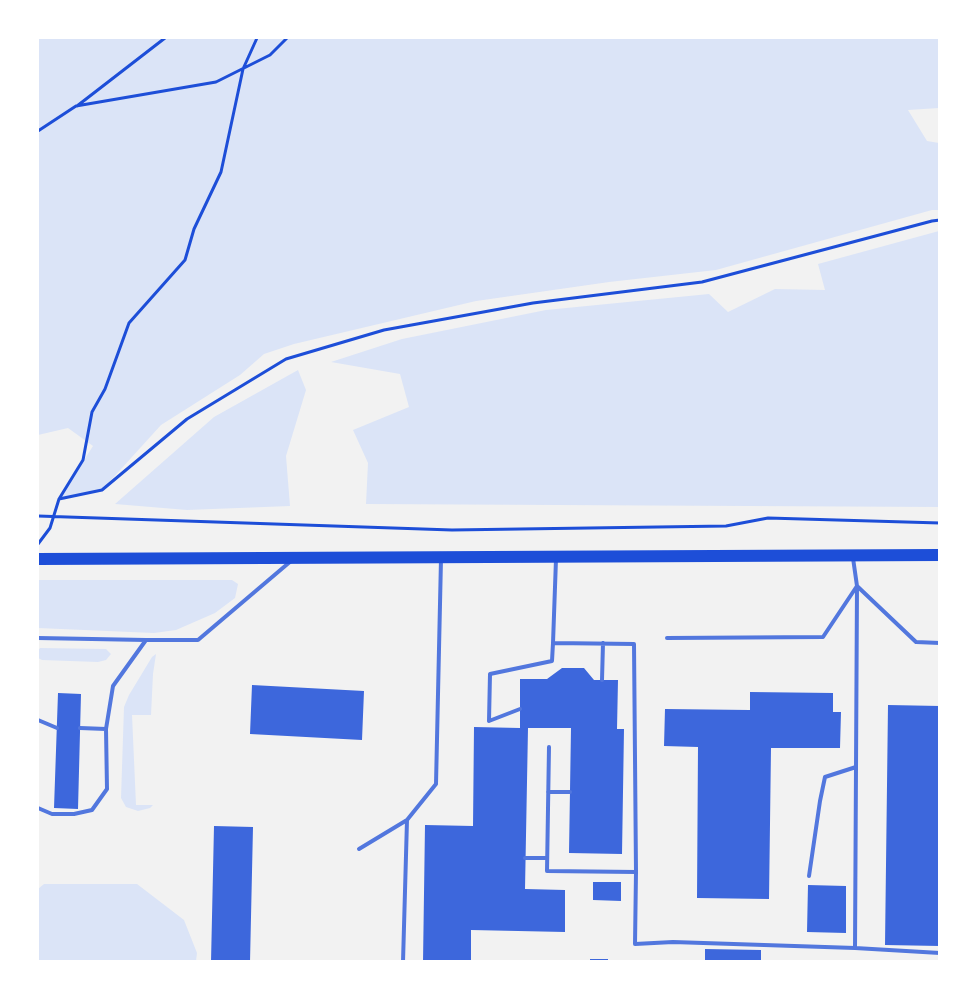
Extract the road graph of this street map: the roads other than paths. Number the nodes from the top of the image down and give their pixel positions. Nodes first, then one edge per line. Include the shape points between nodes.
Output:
1 (940, 555) edge
2 (853, 556) junction
3 (441, 557) junction
4 (556, 557) junction
5 (294, 558) junction
6 (38, 559) edge
7 (857, 586) junction
8 (38, 638) edge
9 (667, 638) dead end
10 (146, 640) junction
11 (940, 642) edge
12 (552, 643) junction
13 (603, 643) junction
14 (602, 680) dead end
15 (520, 709) dead end
16 (38, 720) edge
17 (57, 728) dead end
18 (80, 728) dead end
19 (106, 729) junction
20 (549, 746) dead end
21 (856, 767) junction
22 (548, 792) junction
23 (570, 792) dead end
24 (38, 808) edge
25 (408, 820) junction
26 (359, 849) dead end
27 (526, 858) dead end
28 (548, 858) junction
29 (636, 872) junction
30 (809, 876) dead end
31 (855, 948) junction
32 (940, 953) edge
33 (403, 962) edge

1 - 2 main road
2 - 4 main road
2 - 7 lane
3 - 4 main road
3 - 5 main road
3 - 25 lane via 436,784
4 - 12 lane
5 - 6 main road
5 - 10 lane via 198,640
7 - 9 lane via 823,637
7 - 11 lane via 916,642
7 - 21 lane
8 - 10 lane
10 - 19 lane via 113,686
12 - 13 lane
12 - 15 lane via 552,661 490,674 489,720
13 - 14 lane
13 - 29 lane via 634,644
16 - 17 lane
18 - 19 lane
19 - 24 lane via 107,789 92,810 52,814
20 - 22 lane
21 - 30 lane via 826,777
21 - 31 lane
22 - 23 lane
22 - 28 lane
25 - 26 lane
25 - 33 lane
27 - 28 lane
28 - 29 lane via 547,871
29 - 31 lane via 635,944 673,942
31 - 32 lane

